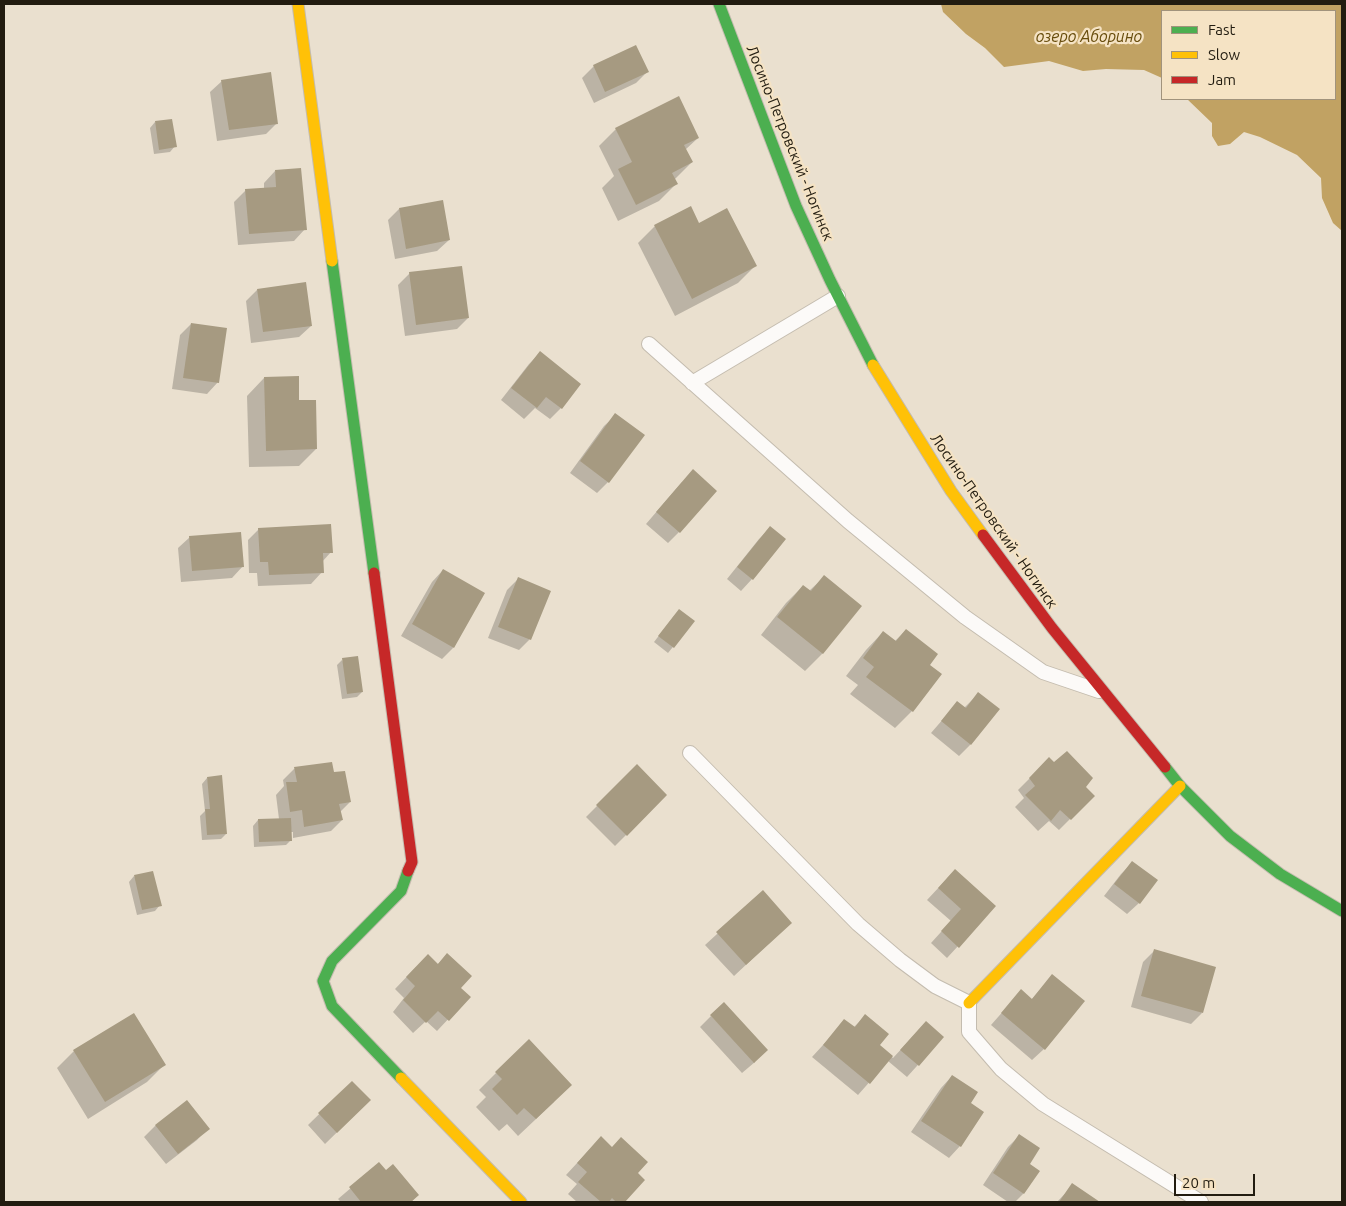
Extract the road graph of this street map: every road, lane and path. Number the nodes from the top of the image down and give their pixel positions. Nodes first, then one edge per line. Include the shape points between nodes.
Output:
1 (298, 4) edge
2 (719, 4) edge
3 (838, 296) junction
4 (649, 344) dead end
5 (692, 382) junction
6 (1104, 693) junction
7 (690, 753) dead end
8 (1180, 786) junction
9 (1342, 911) edge
10 (968, 1003) junction
11 (520, 1202) edge
12 (1201, 1202) edge

1 - 11 street via 412,862 402,891 332,961 323,980 332,1006
2 - 3 street, Лосино-Петровский - Ногинск via 796,206
3 - 5 lane
3 - 6 street, Лосино-Петровский - Ногинск via 879,378 951,491
4 - 5 lane
5 - 6 lane via 848,521 965,617 1042,672
6 - 8 street, Лосино-Петровский - Ногинск
7 - 10 lane via 858,924 935,986
8 - 9 street, Лосино-Петровский - Ногинск via 1230,836 1280,874
8 - 10 street
10 - 12 lane via 969,1032 1001,1069 1043,1104

